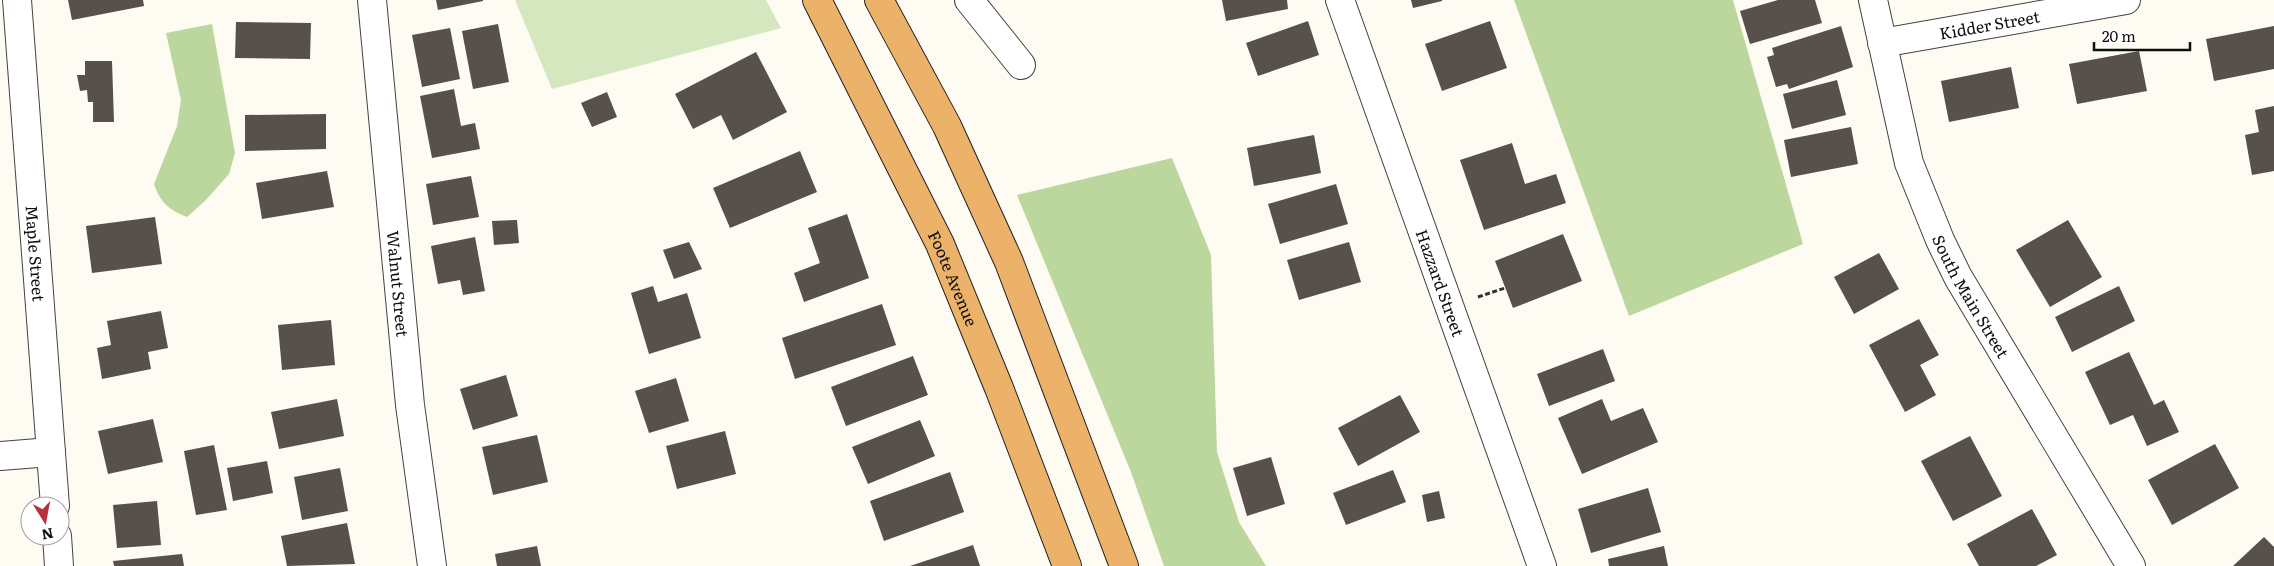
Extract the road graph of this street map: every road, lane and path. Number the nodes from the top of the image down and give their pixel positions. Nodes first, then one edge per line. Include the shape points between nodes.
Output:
1 (17, 0) edge
2 (372, 0) edge
3 (817, 0) edge
4 (879, 0) edge
5 (969, 0) edge
6 (1340, 0) edge
7 (1873, 0) edge
8 (2126, 0) edge
9 (1882, 43) junction
10 (1021, 65) dead end
11 (1505, 288) dead end
12 (1470, 300) dead end
13 (51, 452) junction
14 (0, 456) edge
15 (54, 496) edge
16 (58, 546) edge
17 (59, 566) edge
18 (432, 566) edge
19 (1067, 566) edge
20 (1124, 566) edge
21 (1542, 566) edge
22 (2132, 566) edge

1 - 13 street, Maple Street
2 - 18 street, Walnut Street via 410,405
3 - 19 highway, Foote Avenue via 940,244
4 - 20 highway via 947,126 1009,262
5 - 10 street
6 - 21 street, Hazzard Street
7 - 9 street, South Main Street
8 - 9 street, Kidder Street
9 - 22 street, South Main Street via 1909,163 1940,240 1958,277
11 - 12 path
13 - 14 street
13 - 15 street, Maple Street
16 - 17 street

